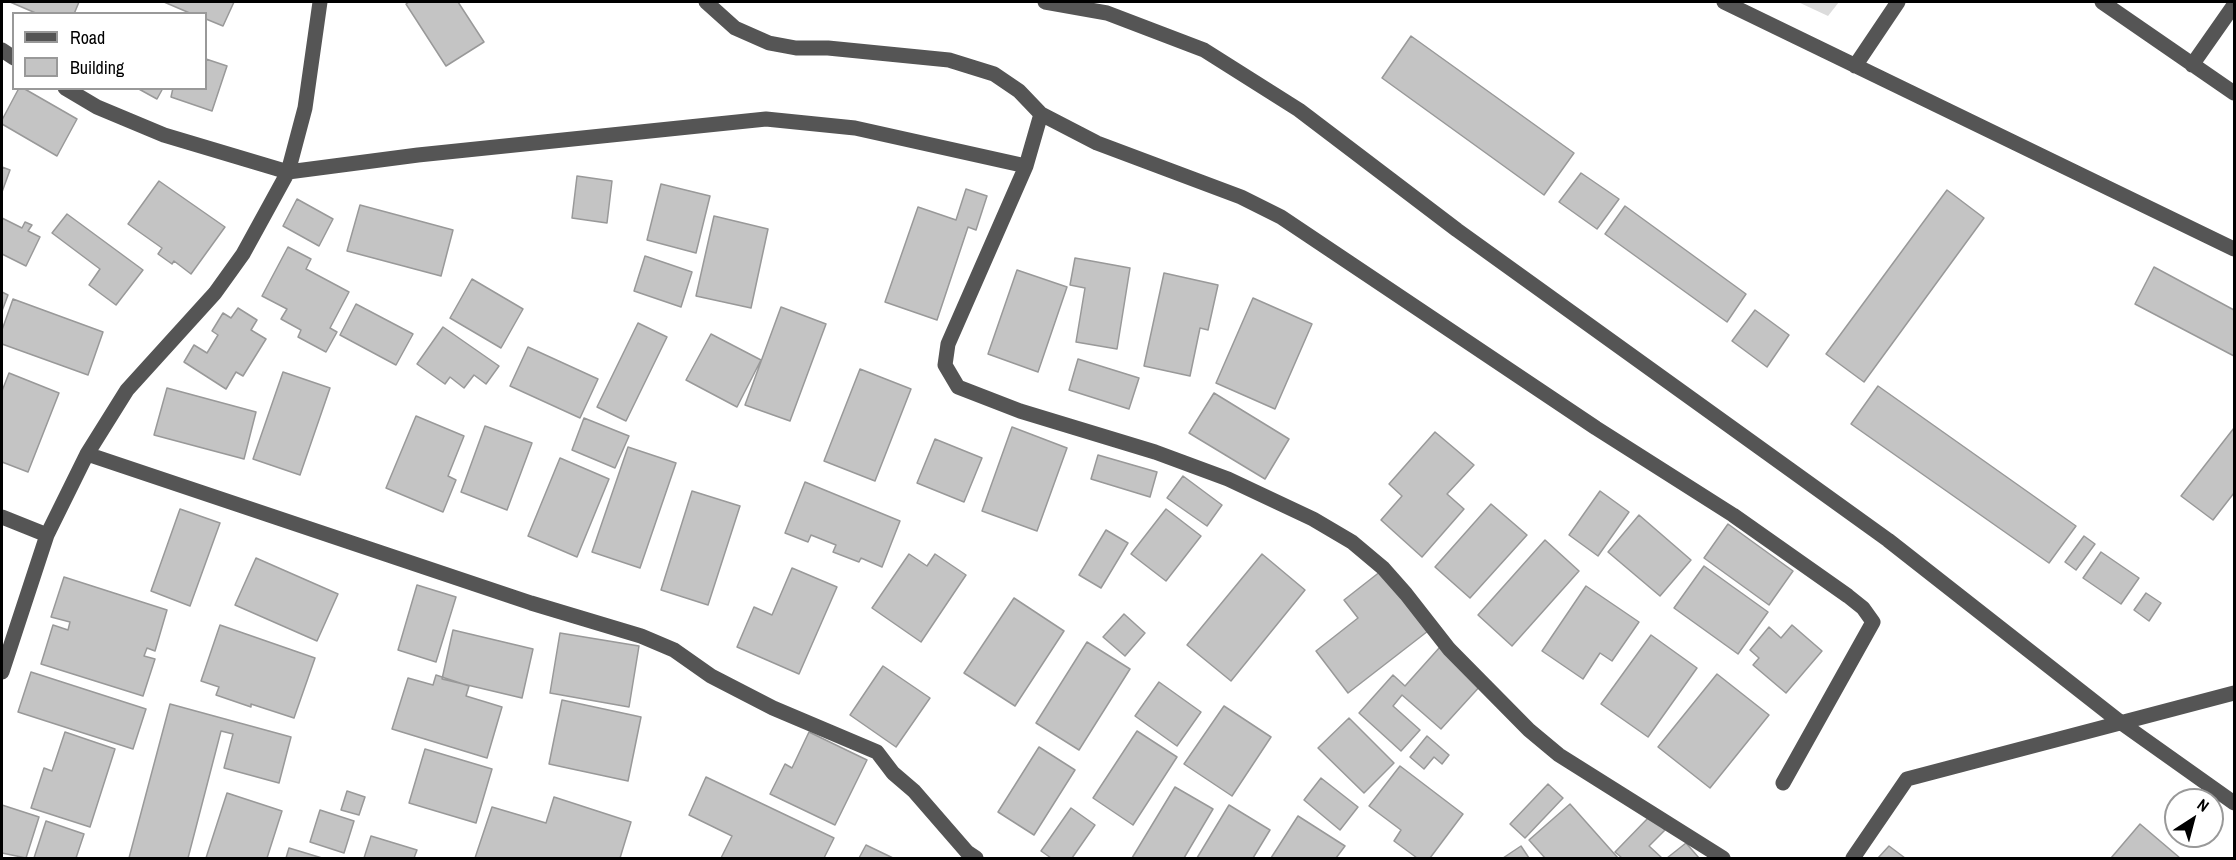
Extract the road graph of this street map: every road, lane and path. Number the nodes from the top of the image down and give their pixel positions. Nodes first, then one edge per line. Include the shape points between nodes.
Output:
1 (320, 2) edge
2 (706, 2) edge
3 (1045, 2) edge
4 (1724, 2) edge
5 (1898, 2) edge
6 (2102, 2) edge
7 (2235, 6) edge
8 (2192, 65) junction
9 (1855, 66) junction
10 (68, 90) edge
11 (2235, 93) edge
12 (1041, 114) junction
13 (1026, 166) junction
14 (288, 172) junction
15 (2235, 249) edge
16 (87, 454) junction
17 (2, 517) edge
18 (47, 535) junction
19 (2, 672) edge
20 (2235, 693) edge
21 (2120, 722) junction
22 (1783, 783) dead end
23 (2235, 802) edge
24 (976, 858) edge
25 (1723, 858) edge
26 (1853, 858) edge

1 - 14 street via 305,108
2 - 12 street via 735,28 769,43 949,60 994,74 1019,91
3 - 21 street via 1107,13 1204,50 1299,110 1457,230 1888,540
4 - 9 street
5 - 9 street
6 - 8 street
7 - 8 street
8 - 11 street
9 - 15 street
10 - 14 street via 97,107 164,135
12 - 13 street
12 - 22 street via 1097,143 1241,197 1281,217 1733,515 1863,608 1873,622
13 - 14 street via 855,128 766,119
13 - 25 street via 948,344 945,365 958,387 1228,479 1352,542 1383,568 1449,649 1529,730 1559,755
14 - 16 street via 243,254 127,390
16 - 18 street
16 - 24 street via 674,650 711,676 773,708 877,752
17 - 18 street
18 - 19 street
20 - 21 street
21 - 23 street
21 - 26 street via 1907,779

